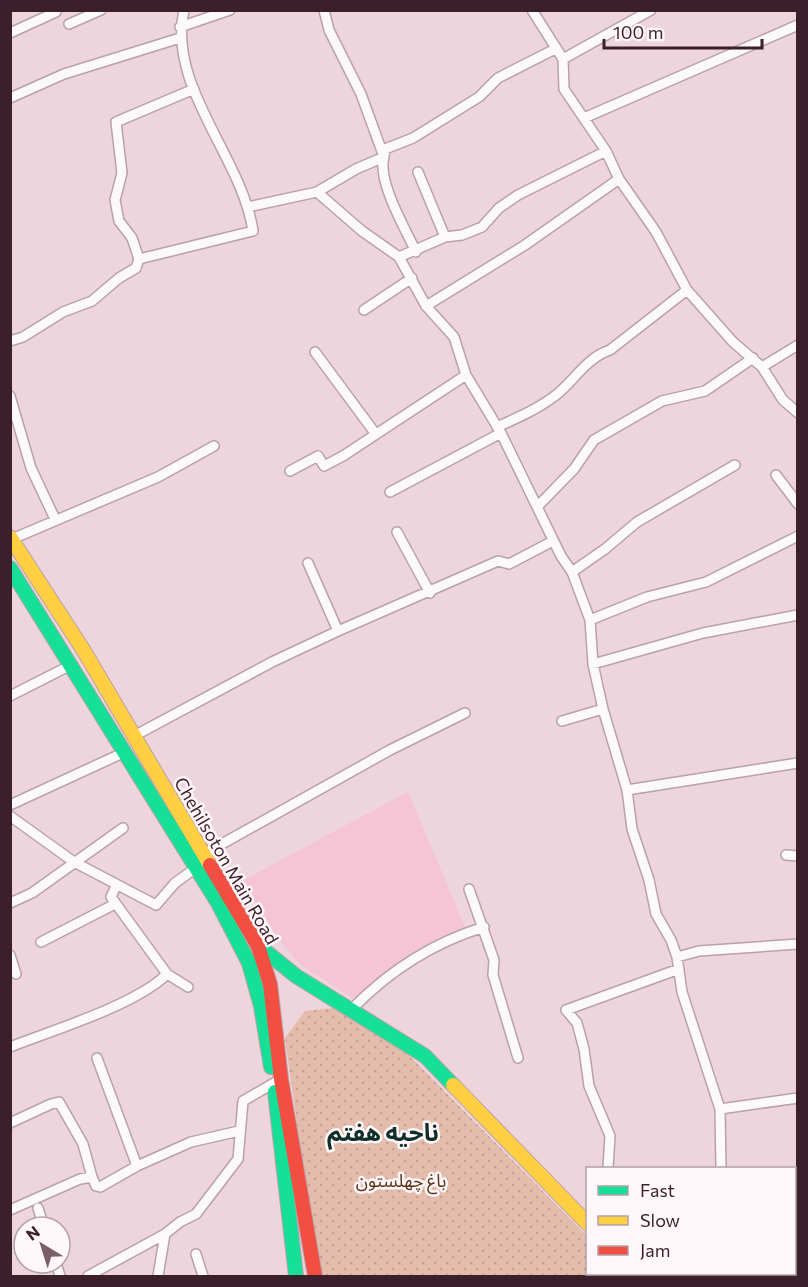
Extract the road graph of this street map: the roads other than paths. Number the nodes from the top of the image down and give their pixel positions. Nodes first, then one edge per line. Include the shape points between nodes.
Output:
1 (101, 10) edge
2 (184, 10) edge
3 (231, 10) edge
4 (324, 10) edge
5 (532, 10) edge
6 (651, 10) edge
7 (56, 12) edge
8 (69, 24) dead end
9 (798, 25) edge
10 (180, 27) junction
11 (10, 33) edge
12 (180, 38) junction
13 (555, 49) junction
14 (563, 60) junction
15 (194, 89) junction
16 (10, 98) edge
17 (585, 118) junction
18 (606, 151) junction
19 (384, 157) junction
20 (418, 172) dead end
21 (620, 179) junction
22 (317, 192) junction
23 (248, 207) junction
24 (445, 237) junction
25 (416, 252) junction
26 (399, 257) junction
27 (139, 259) junction
28 (412, 278) junction
29 (687, 290) junction
30 (426, 306) junction
31 (364, 310) dead end
32 (10, 341) edge
33 (798, 345) edge
34 (315, 352) dead end
35 (753, 358) junction
36 (762, 367) junction
37 (466, 375) junction
38 (10, 396) edge
39 (798, 413) edge
40 (499, 430) junction
41 (375, 433) junction
42 (214, 446) dead end
43 (735, 465) dead end
44 (290, 471) dead end
45 (776, 475) dead end
46 (390, 492) dead end
47 (798, 504) edge
48 (537, 507) junction
49 (56, 519) junction
50 (397, 532) dead end
51 (798, 536) edge
52 (11, 538) edge
53 (553, 541) junction
54 (308, 563) dead end
55 (10, 568) edge
56 (572, 572) junction
57 (430, 593) junction
58 (798, 615) edge
59 (590, 620) junction
60 (338, 631) junction
61 (593, 664) junction
62 (70, 665) junction
63 (10, 696) edge
64 (603, 709) junction
65 (465, 713) dead end
66 (562, 721) dead end
67 (134, 736) junction
68 (125, 752) junction
69 (798, 763) edge
70 (627, 790) junction
71 (10, 805) edge
72 (10, 816) edge
73 (123, 828) dead end
74 (204, 854) junction
75 (786, 855) dead end
76 (798, 856) edge
77 (74, 862) junction
78 (197, 867) junction
79 (116, 886) junction
80 (469, 889) dead end
81 (10, 903) edge
82 (115, 904) junction
83 (484, 927) junction
84 (41, 942) dead end
85 (798, 944) edge
86 (258, 946) junction
87 (10, 955) edge
88 (677, 957) junction
89 (679, 969) junction
90 (16, 974) dead end
91 (166, 974) junction
92 (296, 976) junction
93 (270, 984) junction
94 (188, 987) dead end
95 (352, 1009) junction
96 (10, 1047) edge
97 (97, 1058) dead end
98 (518, 1058) dead end
99 (277, 1080) junction
100 (798, 1098) edge
101 (720, 1109) junction
102 (10, 1123) edge
103 (239, 1131) junction
104 (137, 1166) junction
105 (608, 1167) edge
106 (721, 1167) edge
107 (92, 1178) junction
108 (38, 1208) dead end
109 (10, 1210) edge
110 (40, 1215) edge
111 (585, 1216) edge
112 (165, 1234) junction
113 (196, 1254) dead end
114 (88, 1276) edge
115 (158, 1276) edge
116 (203, 1276) edge
117 (296, 1276) edge
118 (315, 1276) edge

1 - 8 street
2 - 10 street
3 - 10 street
4 - 19 street
5 - 13 street
6 - 14 street
7 - 11 street
9 - 17 street
10 - 12 street
12 - 15 street
12 - 16 street via 64,74
13 - 14 street
13 - 19 street via 498,78 479,97 413,138 385,149
14 - 17 street via 564,90
15 - 23 street
15 - 27 street via 116,122 122,173 116,200 119,221 132,238
17 - 18 street
18 - 21 street
18 - 24 street via 518,195 482,227
19 - 22 street
19 - 25 street via 381,167
20 - 24 street
21 - 29 street via 656,232
21 - 30 street via 525,245
22 - 23 street
22 - 26 street
23 - 27 street via 254,231
24 - 25 street
25 - 26 street
26 - 28 street
27 - 32 street via 136,268 92,301
28 - 30 street
28 - 31 street
29 - 35 street via 733,342
29 - 40 street via 601,353 558,394
30 - 37 street via 454,337
33 - 36 street
34 - 41 street
35 - 36 street
35 - 48 street via 705,391 662,401 594,440 574,469
36 - 39 street via 783,400
37 - 40 street
37 - 41 street
38 - 49 street via 31,468
40 - 46 street
40 - 48 street
41 - 44 street via 324,466 318,456
42 - 49 street via 158,477
43 - 56 street via 637,522
45 - 47 street
48 - 53 street
49 - 52 street
50 - 57 street
51 - 59 street via 706,582 647,597
52 - 67 main road, Chehilsoton Main Road
53 - 56 street
53 - 57 street via 509,564 498,561
54 - 60 street
55 - 62 main road, Chehilsoton Main Road
56 - 59 street
57 - 60 street
58 - 61 street via 703,633
59 - 61 street
60 - 67 street
61 - 64 street
62 - 63 street
62 - 68 main road, Chehilsoton Main Road
64 - 66 street
64 - 70 street
65 - 74 street via 390,750
67 - 74 main road, Chehilsoton Main Road
68 - 71 street
68 - 78 main road, Chehilsoton Main Road
69 - 70 street
70 - 88 street via 632,829 656,914
72 - 77 street
73 - 77 street
74 - 86 main road, Chehilsoton Main Road
75 - 76 street
77 - 79 street
77 - 81 street via 32,893
78 - 79 street via 175,883 156,905
78 - 99 main road, Chehilsoton Main Road via 249,963
79 - 82 street via 111,897
80 - 83 street
82 - 84 street
82 - 91 street
83 - 95 street via 412,958
83 - 98 street via 494,960 493,975
85 - 88 street via 699,951
86 - 92 main road
86 - 93 main road, Chehilsoton Main Road
87 - 90 street
88 - 89 street
89 - 101 street via 682,992
89 - 105 street via 566,1010 577,1023 589,1086 610,1136
91 - 94 street
91 - 96 street via 154,987 128,1000
92 - 93 main road
92 - 95 main road
93 - 99 main road, Chehilsoton Main Road
95 - 111 main road via 425,1056
97 - 104 street
99 - 103 street via 243,1101
99 - 117 main road, Chehilsoton Main Road
99 - 118 main road, Chehilsoton Main Road
100 - 101 street
101 - 106 street
102 - 107 street via 59,1102 83,1144
103 - 104 street via 191,1142
103 - 112 street via 238,1159 196,1214
104 - 107 street via 100,1187
107 - 109 street via 80,1179
108 - 110 street
112 - 114 street
112 - 115 street
113 - 116 street

